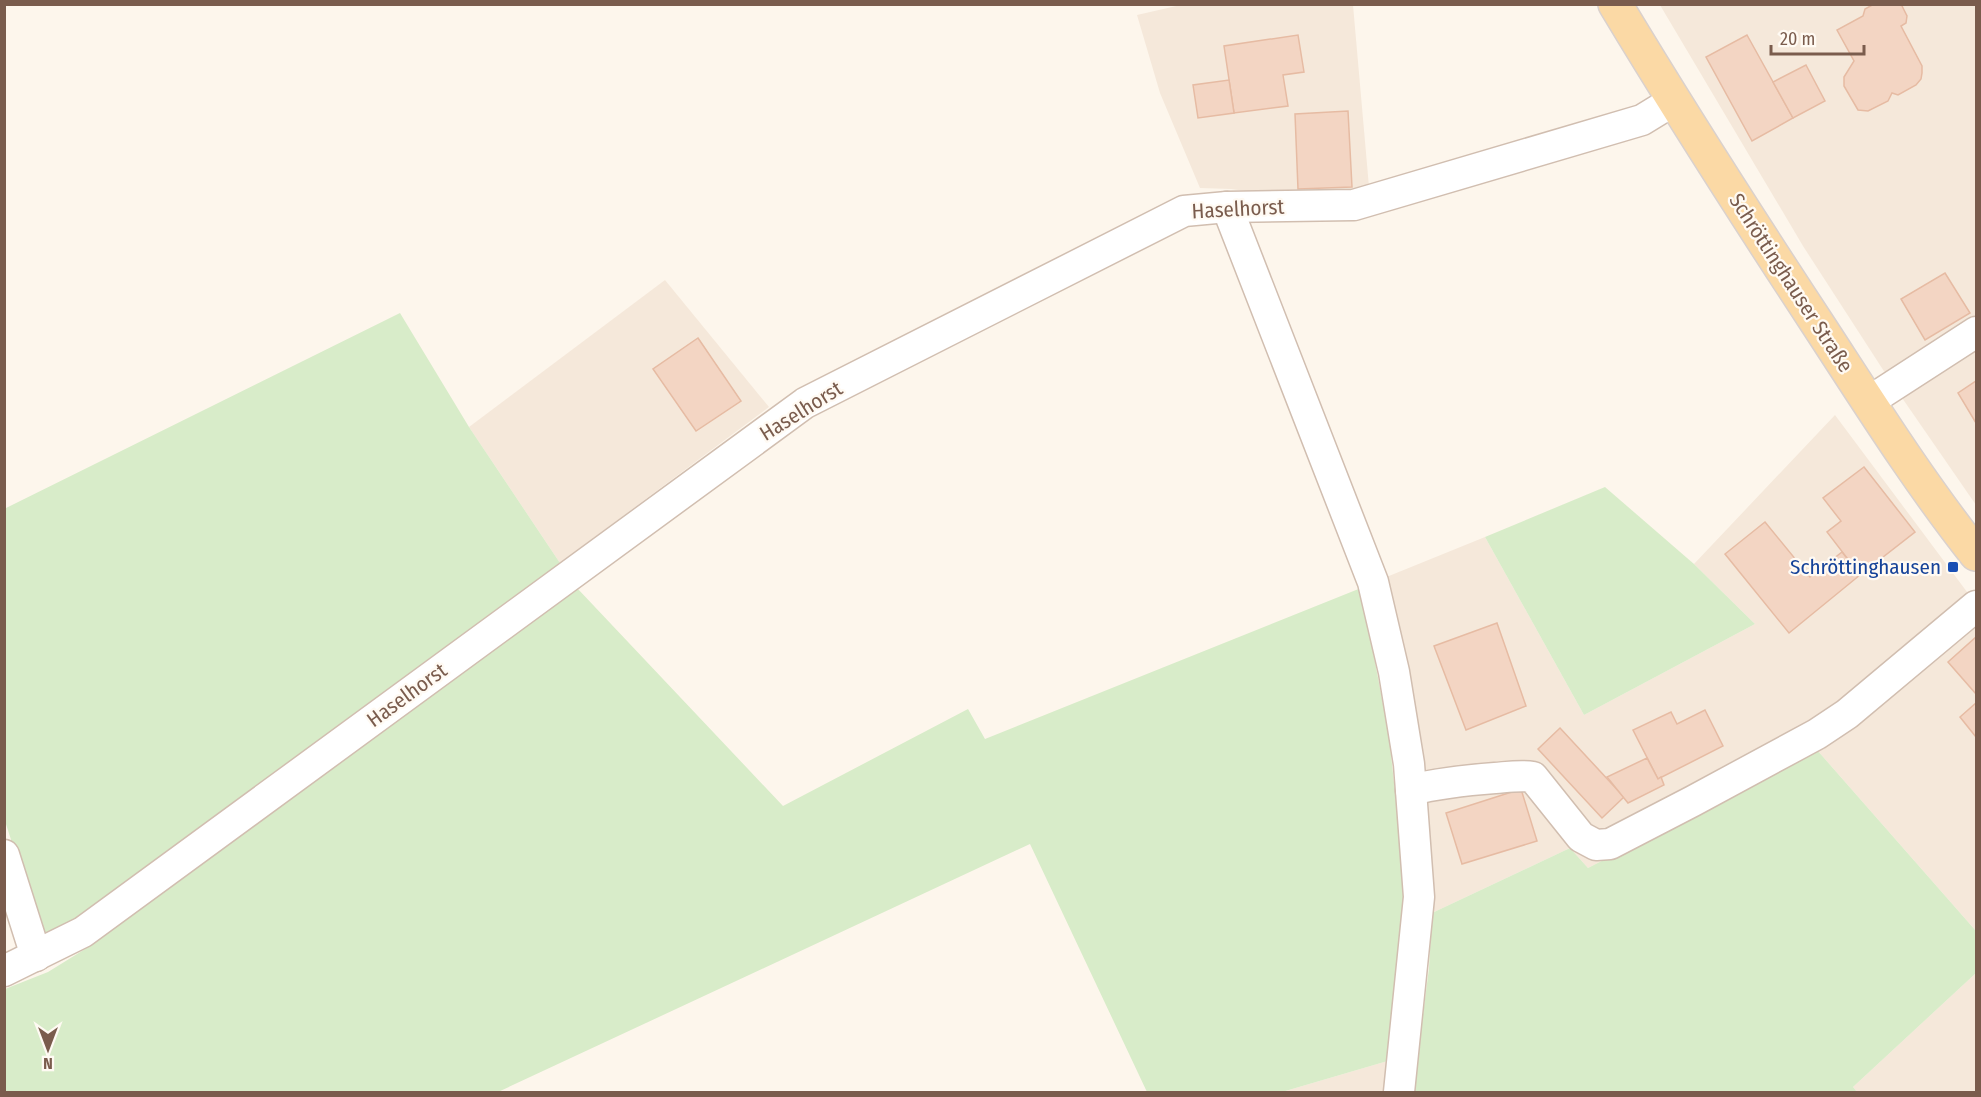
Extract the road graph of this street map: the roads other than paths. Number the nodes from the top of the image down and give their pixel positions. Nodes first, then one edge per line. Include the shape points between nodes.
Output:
1 (1615, 4) edge
2 (1673, 101) junction
3 (1227, 207) junction
4 (1977, 332) edge
5 (1868, 402) junction
6 (1977, 554) edge
7 (1977, 606) edge
8 (1411, 790) junction
9 (4, 855) edge
10 (36, 956) junction
11 (4, 971) edge
12 (1399, 1092) edge

1 - 2 main road, Schröttinghauser Straße
2 - 3 street, Haselhorst via 1642,120 1354,205
2 - 5 main road, Schröttinghauser Straße via 1801,281
3 - 8 street via 1372,582 1394,672
3 - 10 street, Haselhorst via 1184,211 805,403 83,932
4 - 5 street
5 - 6 main road, Schröttinghauser Straße
7 - 8 street via 1847,714 1817,734 1604,846 1581,837 1533,777 1468,780
8 - 12 street via 1419,897
9 - 10 street
10 - 11 street, Haselhorst

